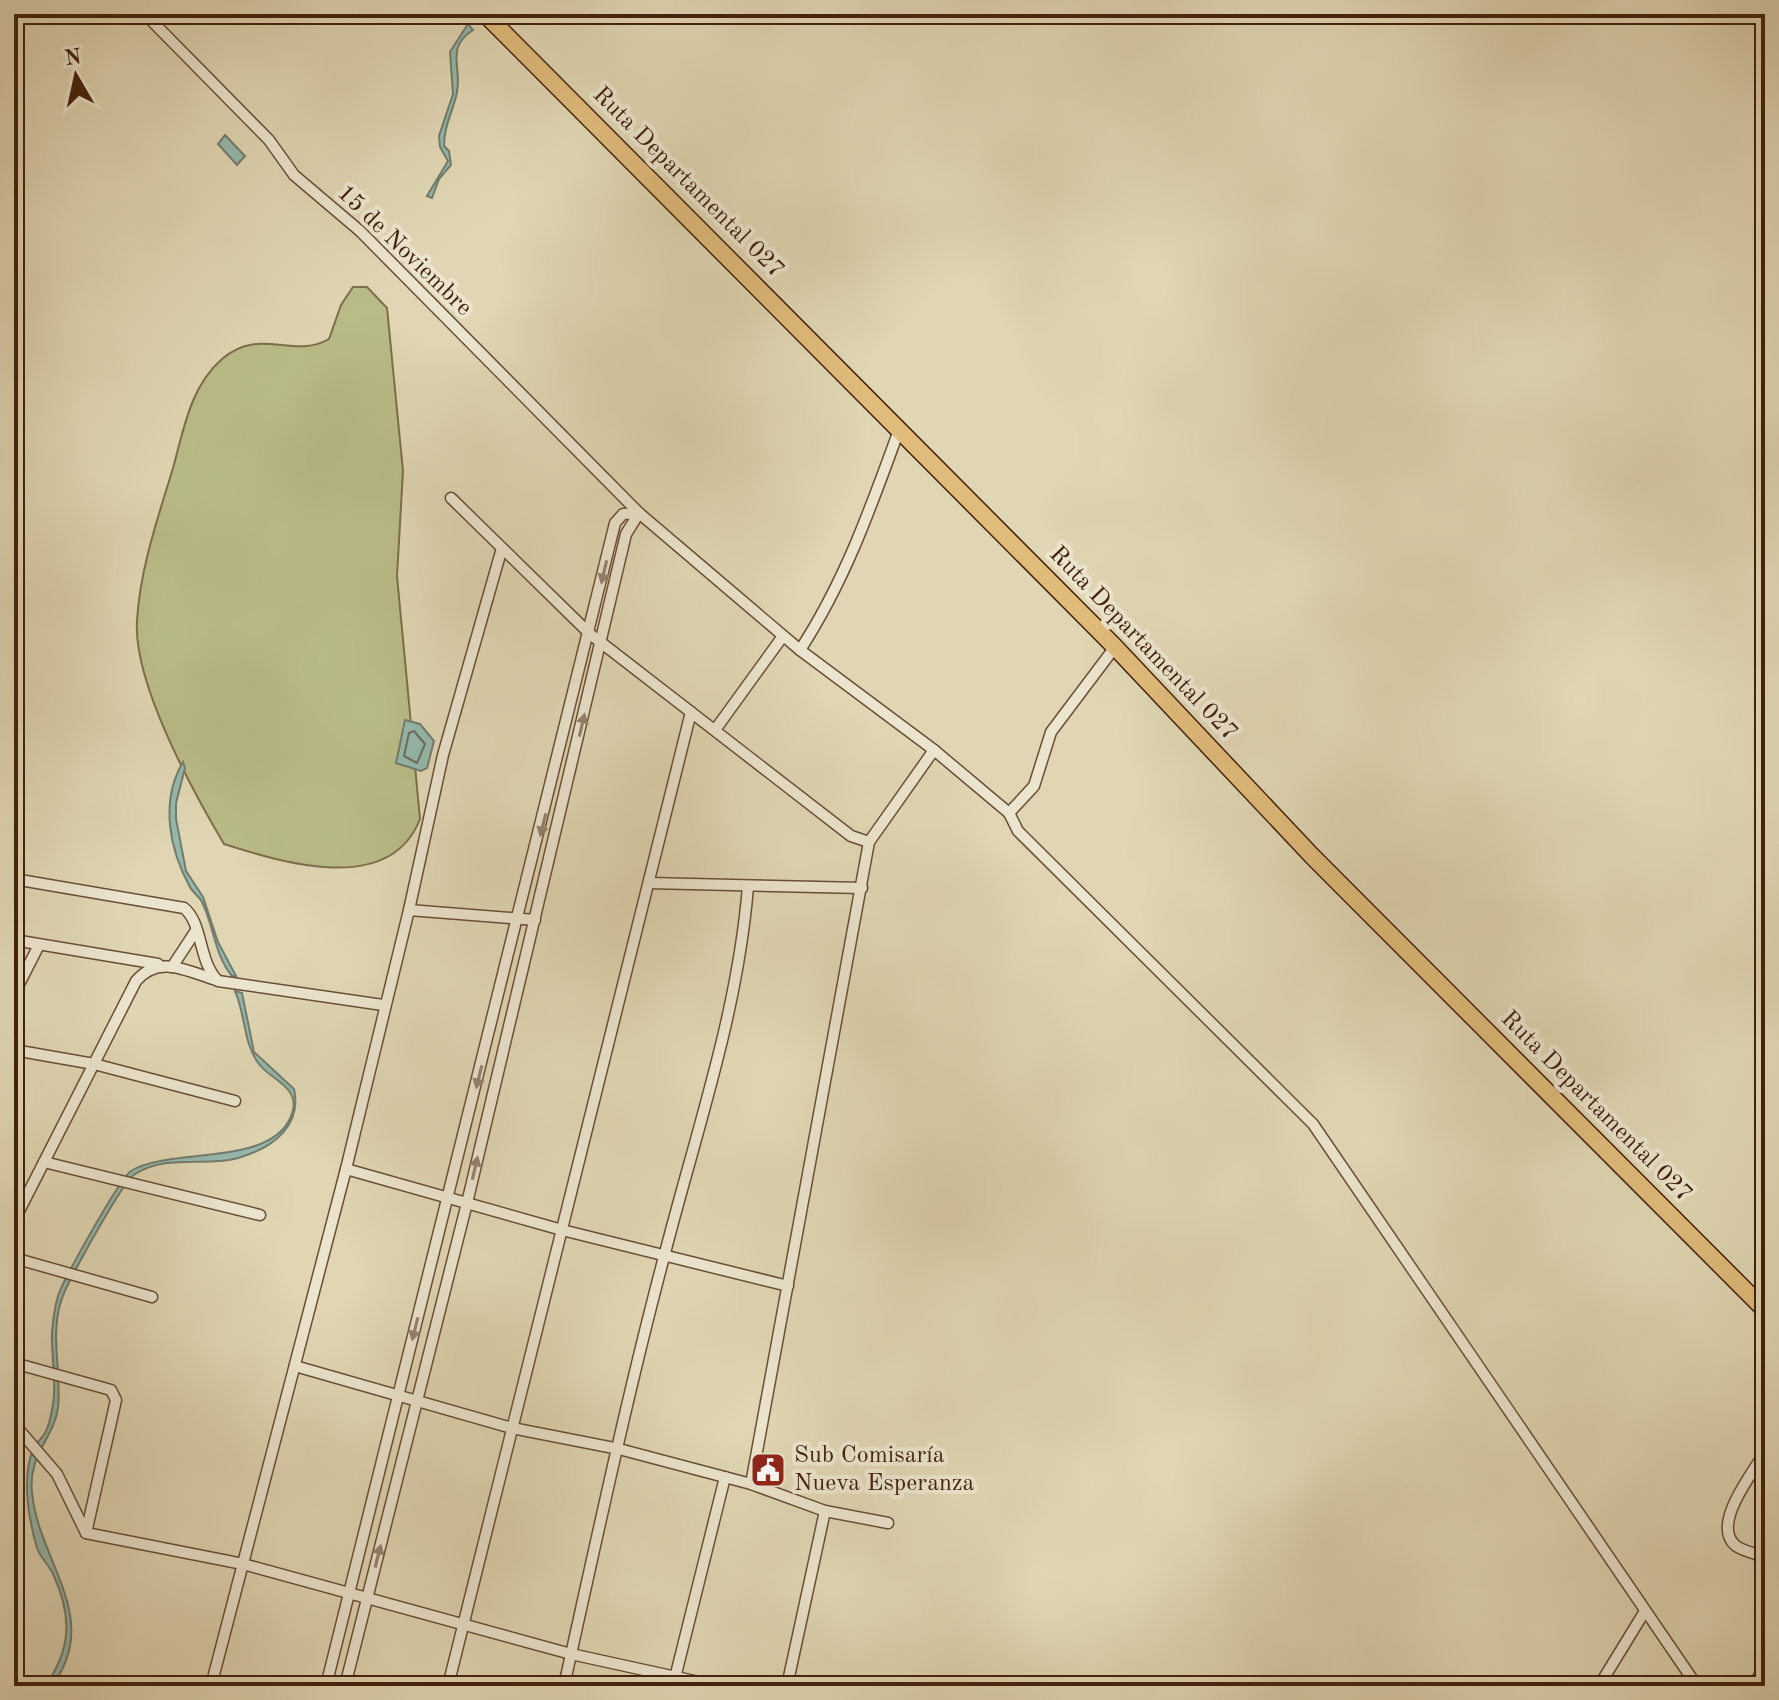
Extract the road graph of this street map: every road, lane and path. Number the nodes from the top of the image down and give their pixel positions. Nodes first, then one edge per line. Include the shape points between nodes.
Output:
1 (145, 14) edge
2 (485, 14) edge
3 (899, 430) junction
4 (451, 498) dead end
5 (639, 513) junction
6 (502, 548) junction
7 (590, 634) junction
8 (783, 636) junction
9 (601, 643) junction
10 (1115, 647) junction
11 (800, 650) junction
12 (691, 712) junction
13 (715, 730) junction
14 (934, 750) junction
15 (1009, 813) junction
16 (869, 842) junction
17 (14, 879) edge
18 (649, 883) junction
19 (748, 886) junction
20 (862, 888) junction
21 (409, 910) junction
22 (520, 917) junction
23 (535, 920) junction
24 (195, 932) junction
25 (14, 940) edge
26 (39, 945) junction
27 (159, 964) junction
28 (172, 967) junction
29 (218, 981) junction
30 (14, 994) edge
31 (383, 1005) junction
32 (14, 1050) edge
33 (94, 1064) junction
34 (235, 1101) dead end
35 (44, 1162) junction
36 (346, 1169) junction
37 (448, 1198) junction
38 (467, 1203) junction
39 (260, 1215) dead end
40 (14, 1221) edge
41 (562, 1230) junction
42 (664, 1255) junction
43 (14, 1258) edge
44 (788, 1286) junction
45 (152, 1297) dead end
46 (1764, 1306) edge
47 (14, 1363) edge
48 (295, 1366) junction
49 (399, 1395) junction
50 (417, 1400) junction
51 (14, 1424) edge
52 (512, 1428) junction
53 (619, 1449) junction
54 (1765, 1452) edge
55 (725, 1477) junction
56 (751, 1484) junction
57 (825, 1511) junction
58 (888, 1523) dead end
59 (86, 1533) junction
60 (1765, 1557) edge
61 (243, 1564) junction
62 (350, 1593) junction
63 (367, 1597) junction
64 (1645, 1611) junction
65 (465, 1624) junction
66 (571, 1654) junction
67 (1765, 1666) edge
68 (674, 1681) edge
69 (211, 1686) edge
70 (326, 1686) edge
71 (345, 1686) edge
72 (448, 1686) edge
73 (564, 1686) edge
74 (717, 1686) edge
75 (787, 1686) edge
76 (1599, 1686) edge
77 (1697, 1686) edge
78 (1753, 1686) edge

1 - 5 street, 15 de Noviembre via 269,140 294,175 360,231
2 - 3 main road, Ruta Departamental 027
3 - 10 main road, Ruta Departamental 027
3 - 11 street via 830,605
4 - 6 street
5 -> 7 street via 623,514 615,523
5 - 8 street, 15 de Noviembre
5 - 9 street via 626,534
6 - 7 street
6 - 21 street via 443,755
7 - 9 street
7 -> 22 street
8 - 11 street, 15 de Noviembre
8 - 13 street
9 - 12 street
23 -> 9 street
10 - 15 street via 1051,732 1034,786
10 - 46 main road, Ruta Departamental 027 via 1313,857
11 - 14 street, 15 de Noviembre
12 - 13 street
12 - 18 street
13 - 16 street via 851,836
14 - 15 street, 15 de Noviembre
14 - 16 street
15 - 64 street, 15 de Noviembre via 1018,831 1313,1124
16 - 20 street
17 - 24 street via 184,908
18 - 19 street
18 - 41 street
19 - 20 street
19 - 42 street via 743,944 722,1045
20 - 44 street
21 - 22 street
21 - 31 street
22 - 23 street
22 -> 37 street
38 -> 23 street
24 - 28 street
24 - 29 street
25 - 26 street
26 - 27 street
26 - 30 street
27 - 28 street
27 - 33 street via 136,981
28 - 29 street
29 - 31 street
31 - 36 street
32 - 33 street
33 - 34 street
33 - 35 street
35 - 39 street
35 - 40 street
36 - 37 street
36 - 48 street
37 - 38 street
37 -> 49 street
38 - 41 street
38 - 50 street
41 - 42 street
41 - 52 street
42 - 44 street
42 - 53 street
43 - 45 street
44 - 56 street
47 - 59 street via 111,1390 116,1400
48 - 49 street
48 - 61 street
49 - 50 street
49 - 62 street
50 - 52 street
63 -> 50 street
51 - 59 street via 57,1474
52 - 53 street
52 - 65 street
53 - 55 street
53 - 66 street
54 - 60 street via 1727,1515 1727,1533 1736,1546
55 - 56 street
55 - 68 street
56 - 57 street
57 - 58 street
57 - 75 street
59 - 61 street
61 - 62 street
61 - 69 street
62 - 63 street
62 - 70 street
63 - 65 street
63 - 71 street
64 - 76 street
64 - 77 street, 15 de Noviembre
65 - 66 street
65 - 72 street
66 - 68 street
66 - 73 street
67 - 78 street
68 - 74 street

